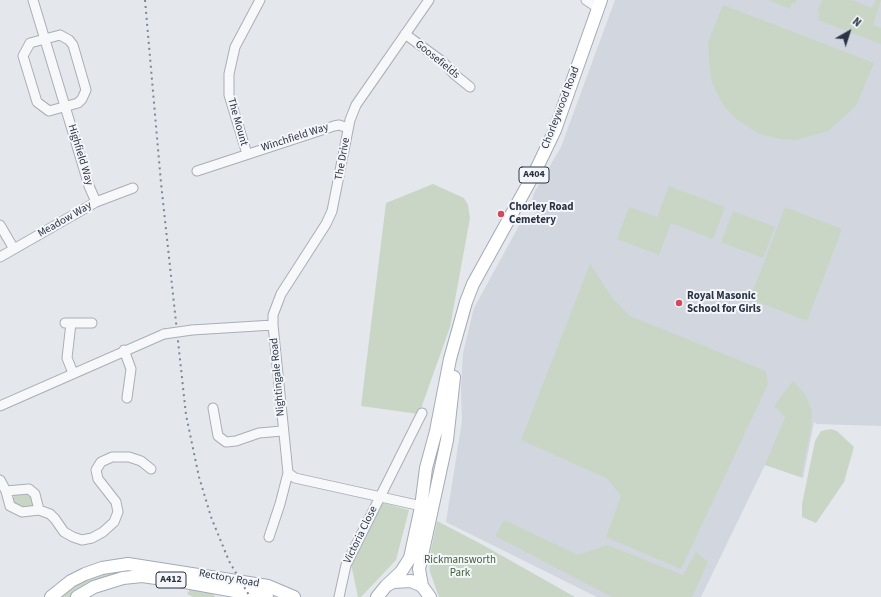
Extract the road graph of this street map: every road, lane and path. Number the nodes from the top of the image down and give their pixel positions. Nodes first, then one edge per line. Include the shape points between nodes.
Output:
1 (33, 0) edge
2 (259, 0) edge
3 (429, 0) edge
4 (586, 0) edge
5 (599, 4) edge
6 (405, 34) junction
7 (44, 38) junction
8 (470, 87) dead end
9 (65, 108) junction
10 (348, 128) junction
11 (247, 154) junction
12 (197, 171) dead end
13 (133, 188) dead end
14 (96, 202) junction
15 (0, 225) edge
16 (14, 249) junction
17 (0, 257) edge
18 (92, 323) dead end
19 (273, 325) junction
20 (124, 350) junction
21 (73, 373) junction
22 (127, 398) dead end
23 (0, 406) edge
24 (213, 408) dead end
25 (422, 413) dead end
26 (282, 431) junction
27 (151, 469) dead end
28 (288, 473) junction
29 (0, 480) edge
30 (6, 491) junction
31 (380, 497) junction
32 (426, 508) junction
33 (39, 510) junction
34 (269, 537) dead end
35 (386, 586) junction
36 (422, 586) junction
37 (228, 593) edge
38 (51, 597) edge
39 (77, 597) edge
40 (267, 597) edge
41 (294, 597) edge
42 (339, 597) edge
43 (377, 597) edge
44 (430, 597) edge

1 - 7 street, Highfield Way
2 - 11 street, The Mount via 235,47 229,74 229,95
3 - 6 street, The Drive
4 - 5 street
5 - 32 main road, Chorleywood Road / A404 via 555,130 535,172 473,284 466,302 456,344 447,440
6 - 8 street, Goosefields via 443,62
6 - 10 street, The Drive via 356,105
7 - 9 street, Highfield Way
7 - 9 street via 30,43 23,58 38,104 49,111
7 - 9 street via 60,35 72,42 84,80 86,90 82,99
9 - 14 street, Highfield Way
10 - 11 street, Winchfield Way via 334,126
10 - 19 street, The Drive via 332,210 326,224 281,294 273,315
11 - 12 street, Winchfield Way
13 - 14 street, Meadow Way
14 - 16 street, Meadow Way
15 - 16 street
16 - 17 street, Meadow Way
18 - 21 street via 68,323 66,358
19 - 20 street, Nightingale Road, bridge via 164,334
19 - 26 street, Nightingale Road
20 - 21 street, Nightingale Road
20 - 22 street via 131,369
21 - 23 street, Nightingale Road
24 - 26 street via 218,436 226,442 259,433
25 - 31 street, Victoria Close
26 - 28 street, Nightingale Road
27 - 33 street via 141,461 129,457 112,457 101,462 96,470 98,479 116,502 118,512 111,525 92,538 82,540 73,537 60,528 53,516
28 - 31 street via 295,478
28 - 34 street
29 - 30 street
30 - 33 street via 8,503 16,509 22,512
30 - 33 street via 29,489 36,496
31 - 32 street
31 - 42 street, Victoria Close via 346,565
32 - 35 main road, A404 via 407,565
32 - 36 main road, A404 via 419,569
35 - 36 main road via 410,580
35 - 43 main road
36 - 44 main road
37 - 39 main road, Rectory Road / A412 via 142,576 123,578 94,587
37 - 40 main road, Rectory Road / A412
38 - 41 main road, Rectory Road / A412 via 85,574 128,564 268,586

